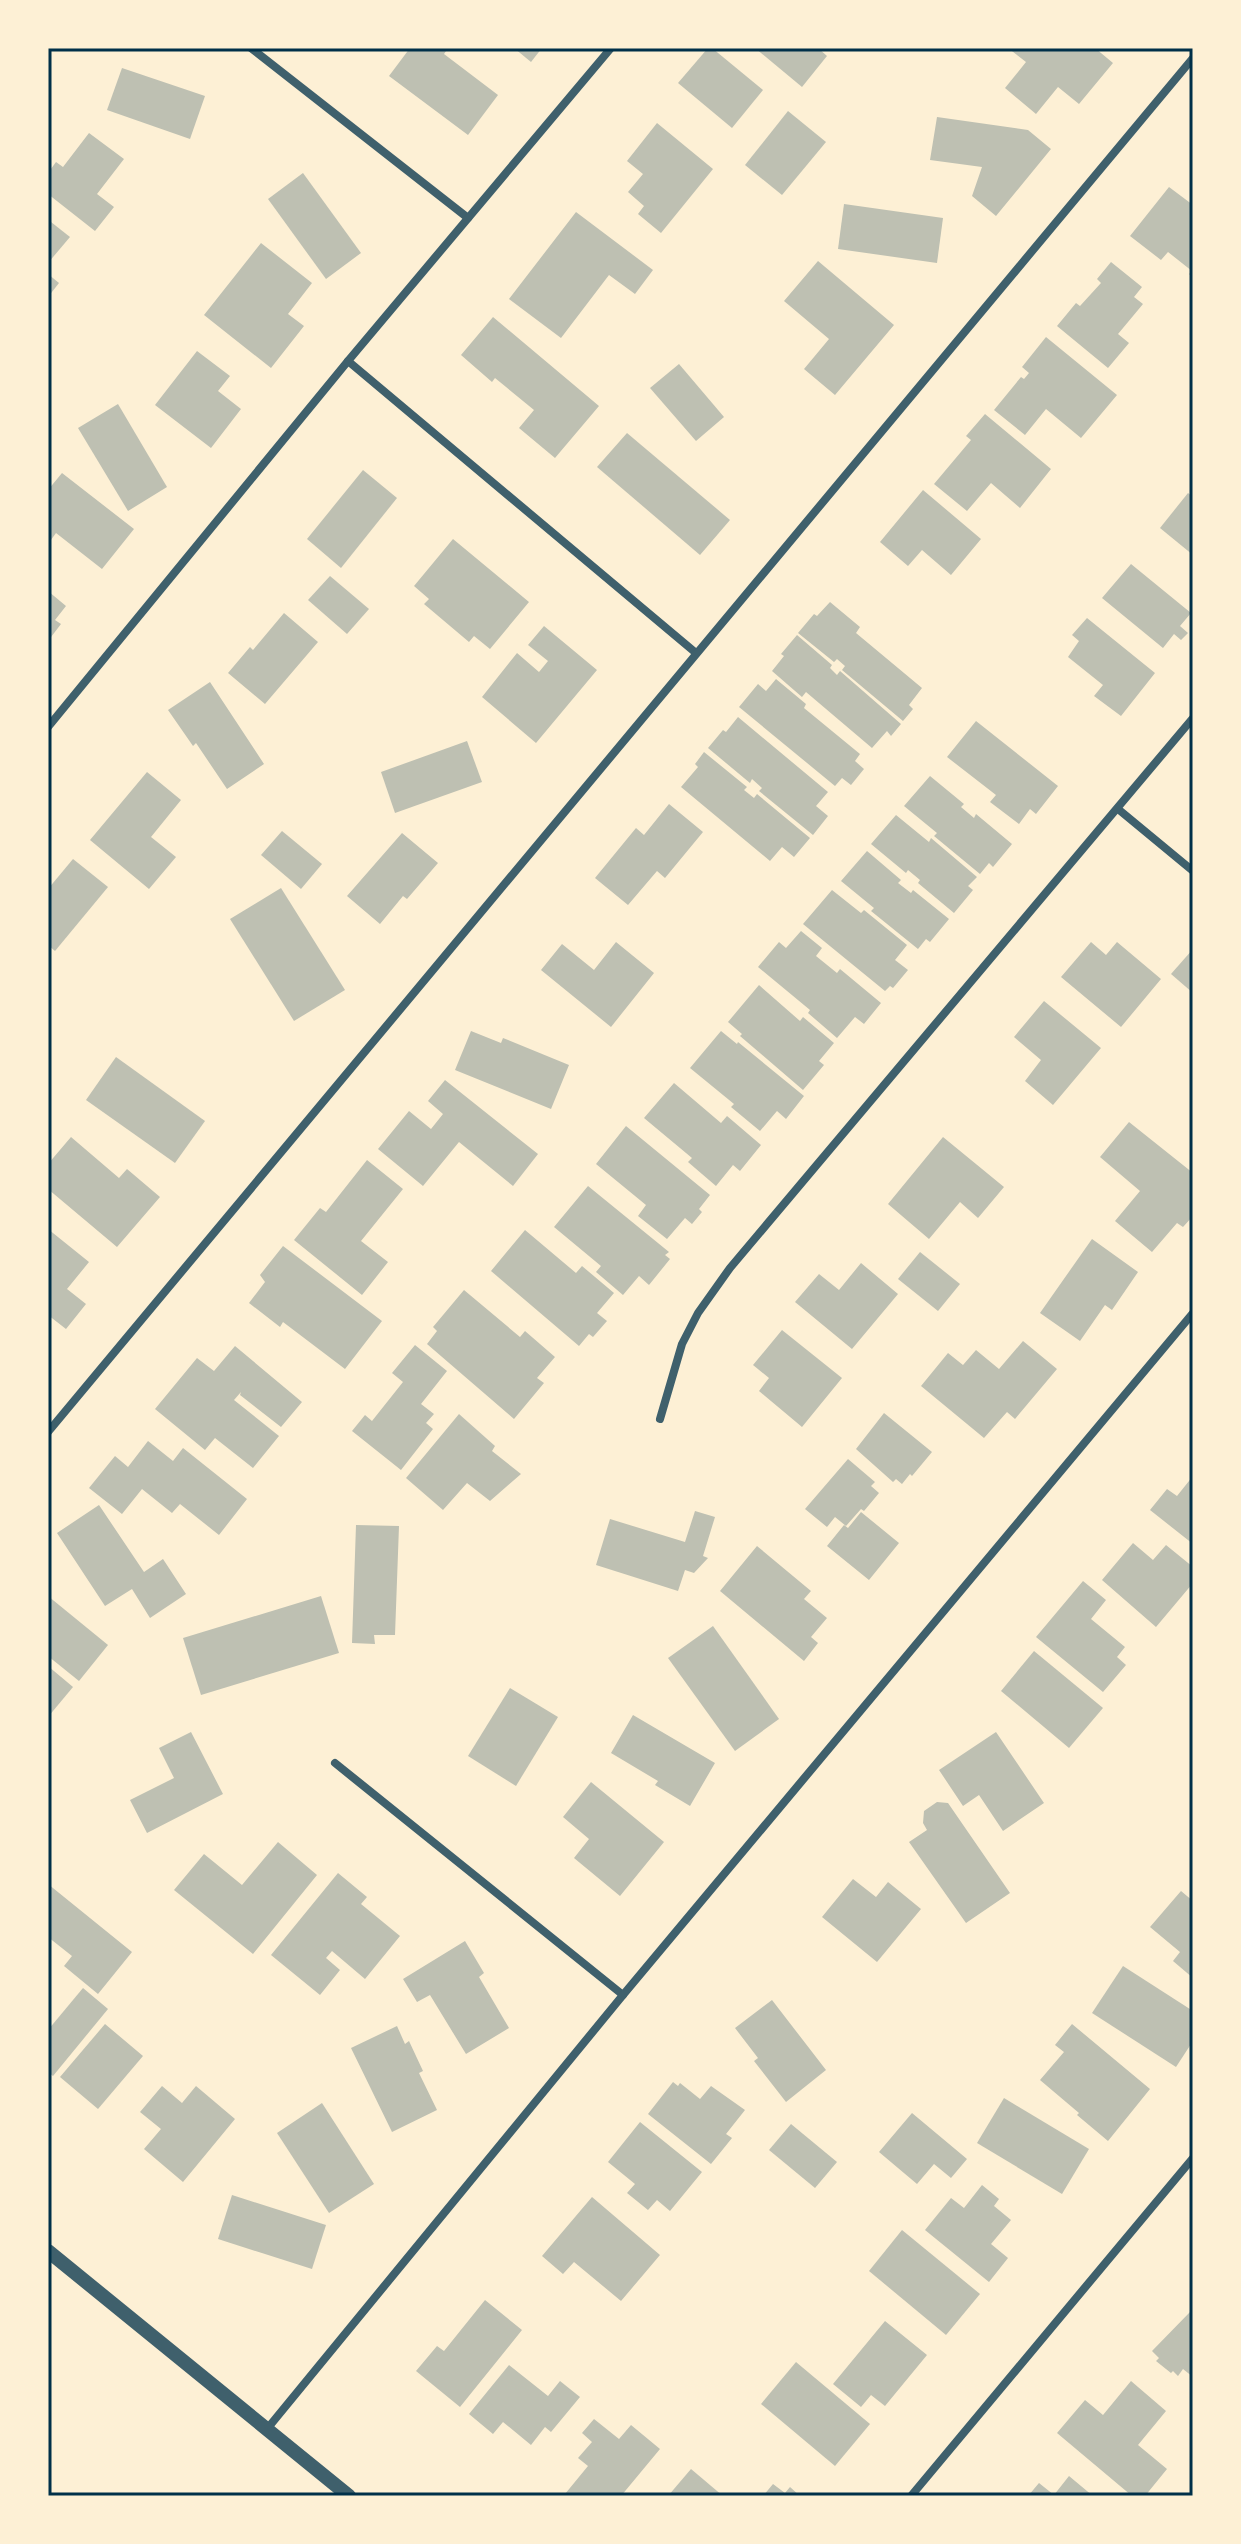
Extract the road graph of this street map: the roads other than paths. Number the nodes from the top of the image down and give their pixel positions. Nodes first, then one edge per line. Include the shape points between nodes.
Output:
1 (251, 48) edge
2 (611, 48) edge
3 (1193, 58) edge
4 (468, 218) junction
5 (348, 361) junction
6 (696, 653) junction
7 (1193, 718) edge
8 (48, 727) edge
9 (1118, 809) junction
10 (1193, 871) edge
11 (1193, 1313) edge
12 (660, 1419) dead end
13 (48, 1432) edge
14 (335, 1763) dead end
15 (623, 1995) junction
16 (1193, 2158) edge
17 (48, 2251) edge
18 (267, 2429) junction
19 (349, 2496) edge
20 (911, 2496) edge

1 - 4 street
2 - 4 street
3 - 6 street
4 - 5 street
5 - 6 street
5 - 8 street
6 - 13 street
7 - 9 street
9 - 10 street
9 - 12 street via 730,1268 682,1344
11 - 15 street
14 - 15 street
15 - 18 street
16 - 20 street
17 - 18 street
18 - 19 street

